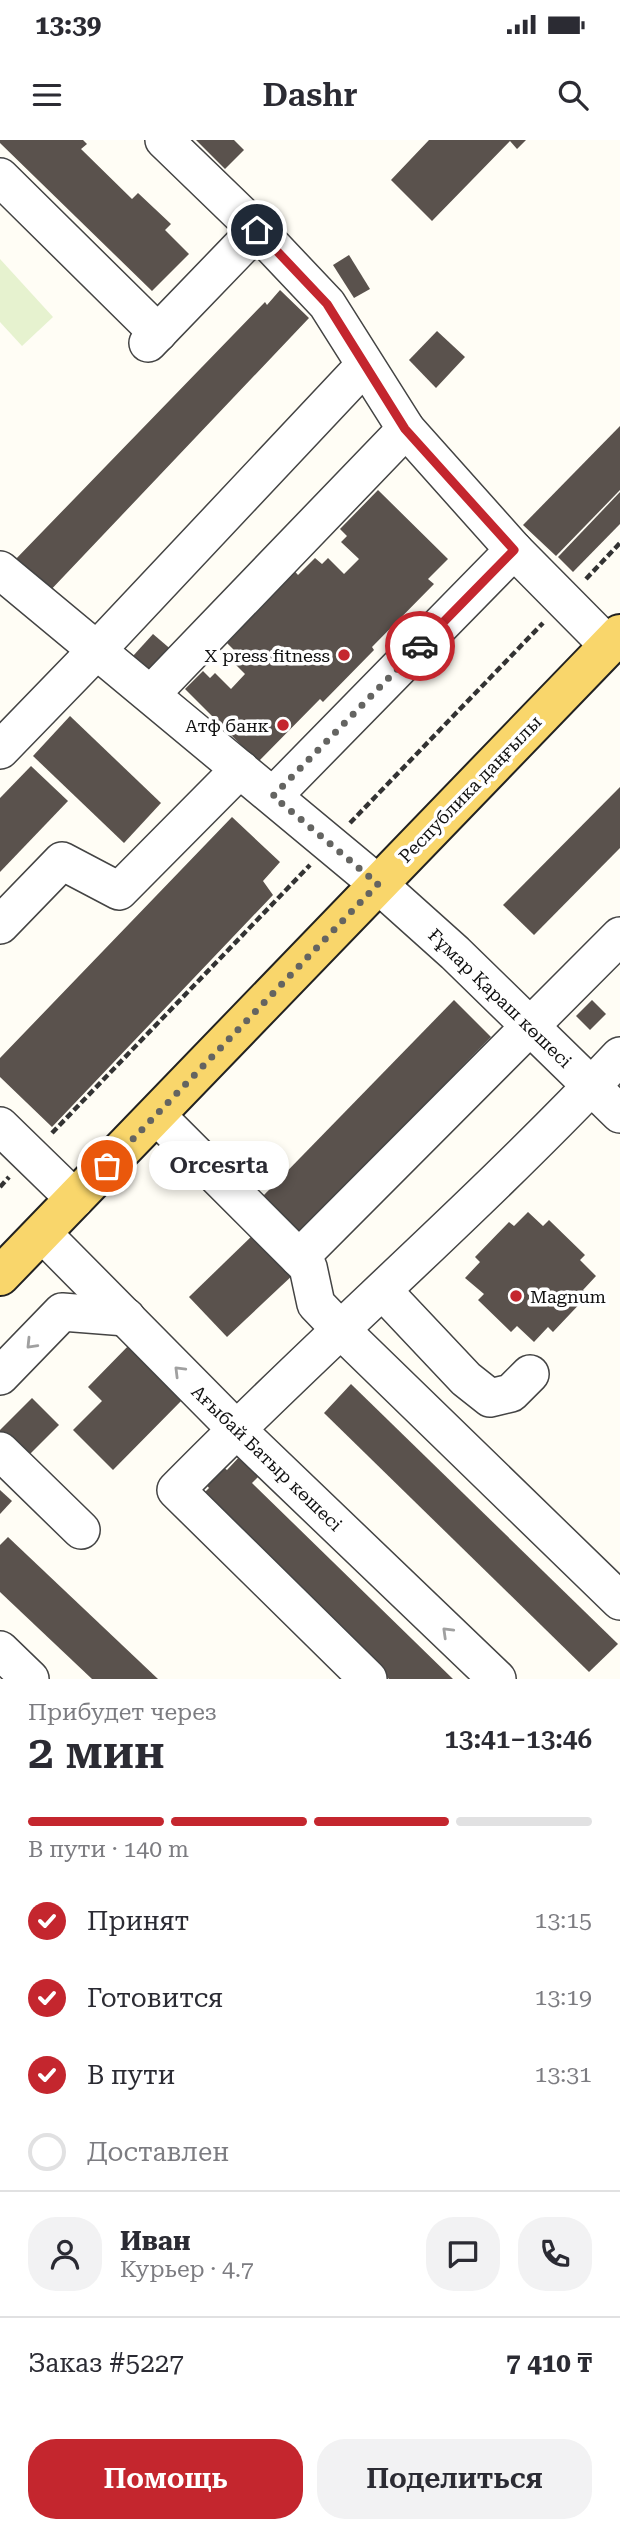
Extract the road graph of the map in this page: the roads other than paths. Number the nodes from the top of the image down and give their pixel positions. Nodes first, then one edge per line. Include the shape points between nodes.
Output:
1 (164, 140) edge
2 (0, 177) edge
3 (257, 230) junction
4 (364, 366) junction
5 (405, 429) junction
6 (514, 550) junction
7 (0, 570) edge
8 (615, 640) edge
9 (97, 650) junction
10 (151, 694) junction
11 (0, 750) edge
12 (240, 769) junction
13 (273, 796) junction
14 (378, 884) junction
15 (0, 925) edge
16 (620, 936) edge
17 (530, 1026) junction
18 (620, 1056) edge
19 (592, 1086) junction
20 (620, 1114) edge
21 (156, 1115) junction
22 (0, 1126) edge
23 (56, 1218) junction
24 (299, 1258) junction
25 (0, 1276) edge
26 (383, 1291) junction
27 (126, 1317) junction
28 (340, 1329) junction
29 (530, 1374) dead end
30 (0, 1376) edge
31 (236, 1429) junction
32 (0, 1451) edge
33 (81, 1530) dead end
34 (620, 1601) edge
35 (0, 1650) edge
36 (30, 1679) edge
37 (368, 1679) edge
38 (497, 1679) edge

1 - 3 street
2 - 3 street via 153,338
3 - 4 street via 327,304
4 - 5 street
4 - 9 street
5 - 6 street
5 - 10 street
6 - 8 street
6 - 13 street
7 - 9 street, Ғұмар Қараш көшесі
8 - 14 main road, Республика даңғылы
9 - 10 street, Ғұмар Қараш көшесі
9 - 11 street
10 - 12 street, Ғұмар Қараш көшесі
12 - 13 street, Ғұмар Қараш көшесі
12 - 15 street via 119,891 62,861
13 - 14 street, Ғұмар Қараш көшесі
14 - 17 street, Ғұмар Қараш көшесі
14 - 21 main road, Республика даңғылы
16 - 17 street
17 - 19 street, Ғұмар Қараш көшесі
17 - 24 street
18 - 19 street
19 - 20 street, Ғұмар Қараш көшесі
19 - 26 street
21 - 23 main road, Республика даңғылы
21 - 24 street
22 - 23 street, Ағыбай Батыр көшесі
23 - 25 main road, Республика даңғылы
23 - 27 street, Ағыбай Батыр көшесі
24 - 28 street via 308,1267 316,1304
26 - 28 street
26 - 29 street via 466,1379 490,1398 512,1393
27 -> 30 street via 62,1312
31 -> 27 street, Ағыбай Батыр көшесі
28 - 31 street
28 - 34 street
31 - 37 street via 176,1490
38 -> 31 street, Ағыбай Батыр көшесі
32 - 33 street
35 - 36 street

